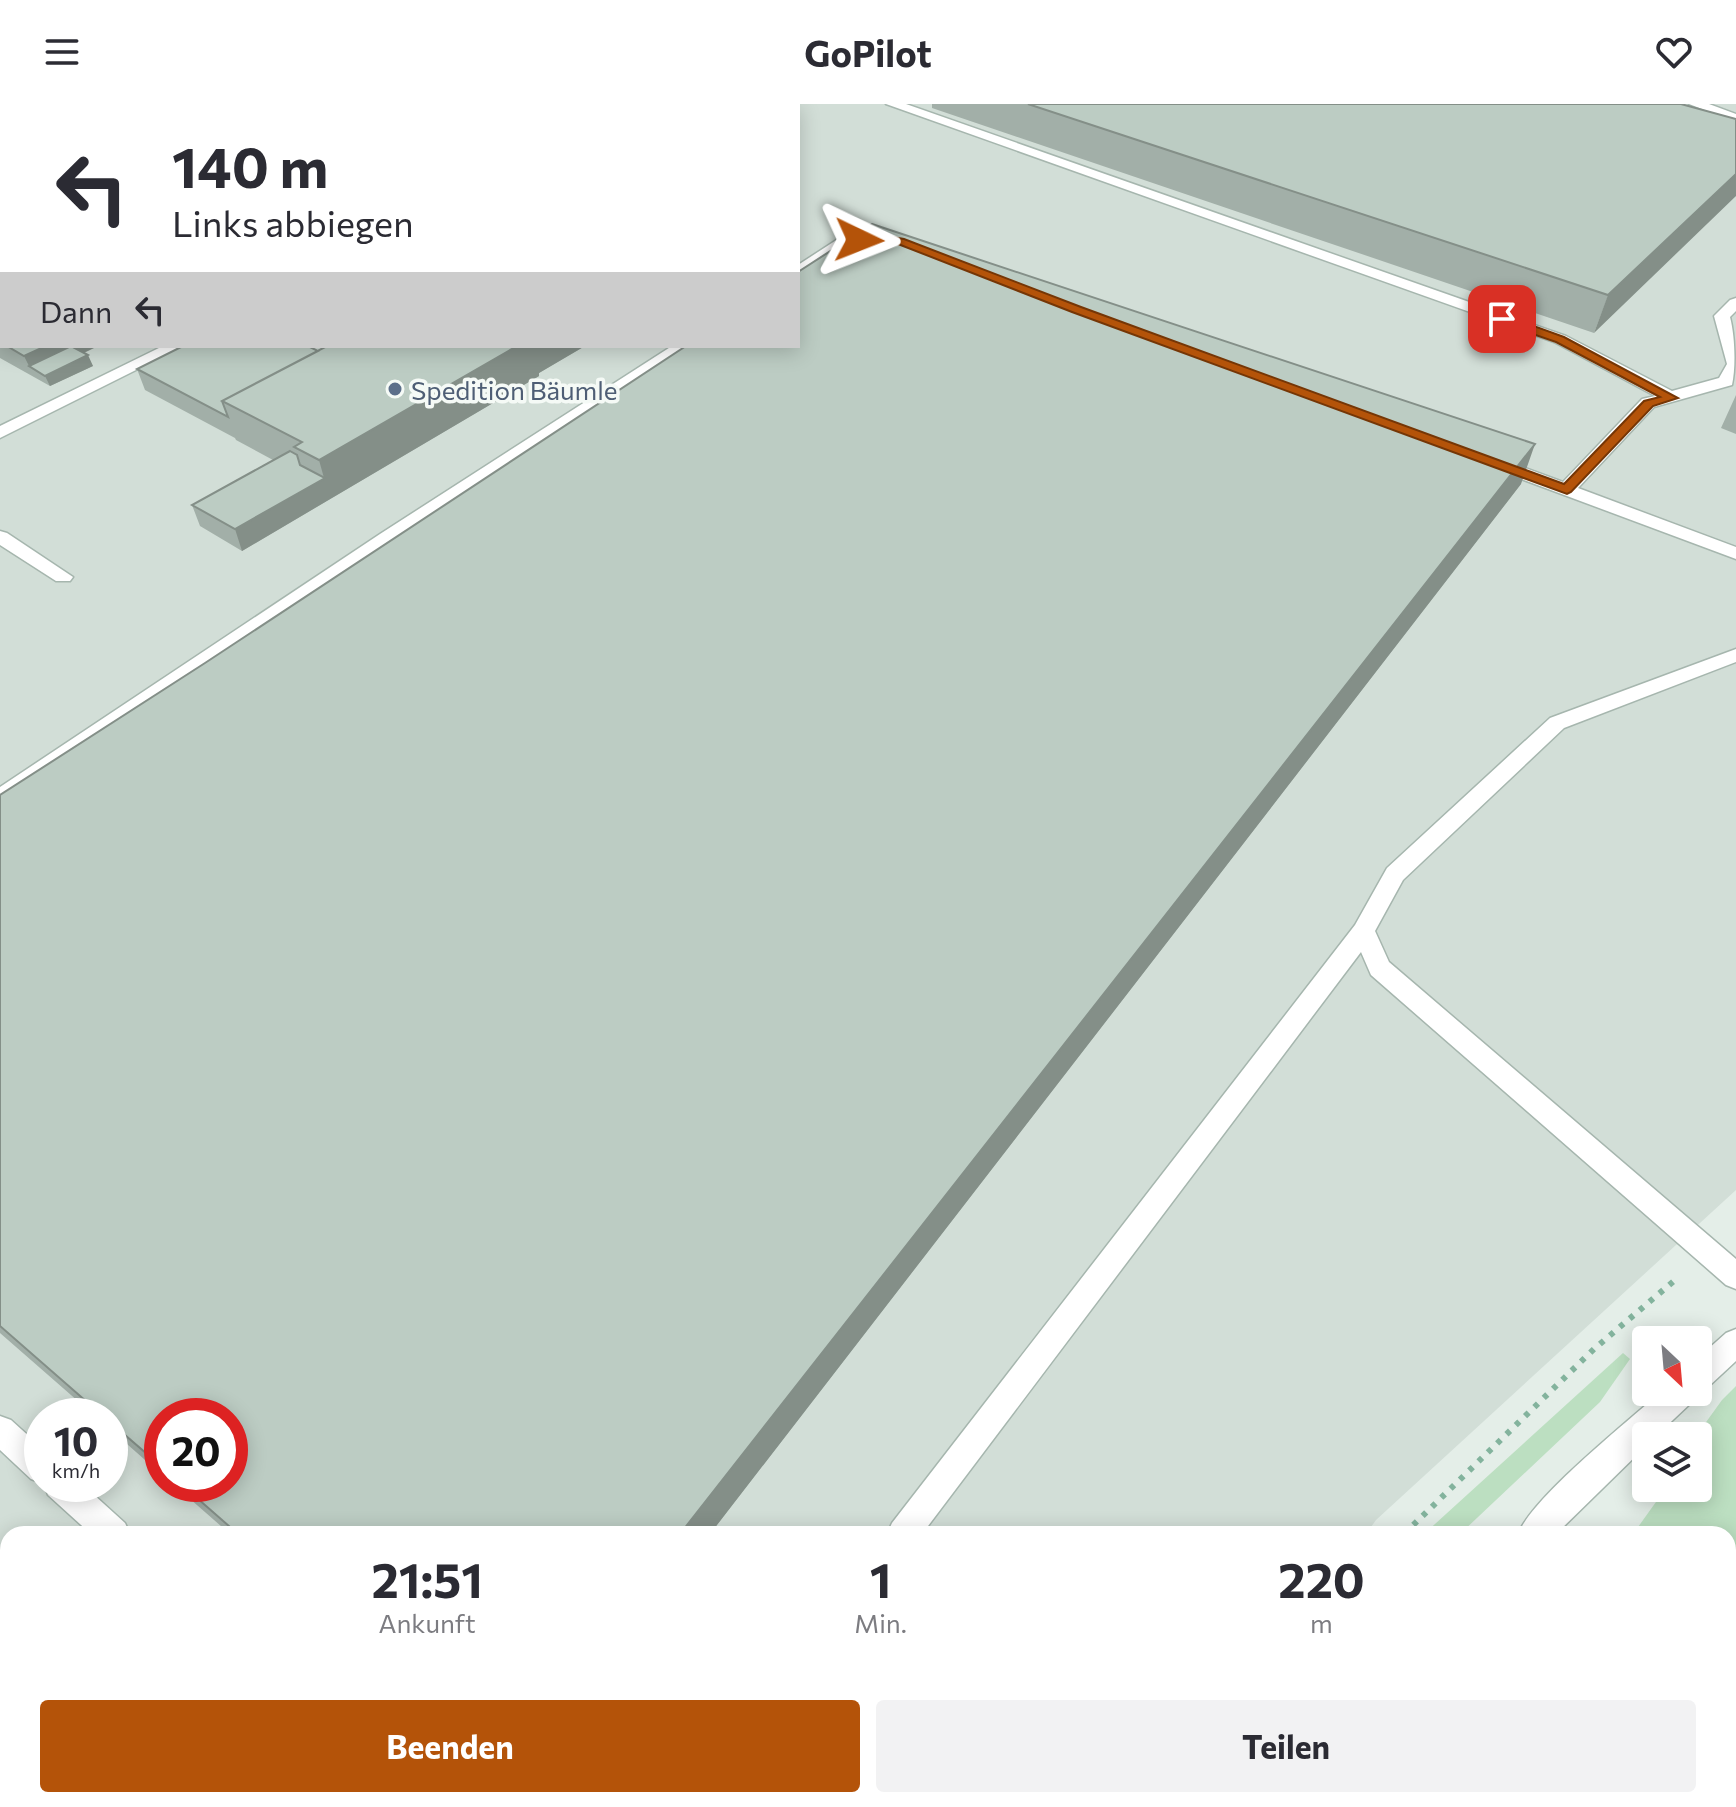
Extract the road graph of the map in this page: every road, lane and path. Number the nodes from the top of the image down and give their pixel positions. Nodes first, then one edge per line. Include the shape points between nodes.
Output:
1 (893, 104) edge
2 (1696, 104) edge
3 (1736, 118) edge
4 (887, 239) edge
5 (800, 271) edge
6 (1736, 303) edge
7 (172, 348) edge
8 (680, 348) edge
9 (1672, 398) junction
10 (0, 433) edge
11 (1478, 457) edge
12 (1567, 489) junction
13 (0, 537) edge
14 (1736, 553) edge
15 (63, 577) dead end
16 (1736, 655) edge
17 (0, 798) edge
18 (1363, 931) junction
19 (1708, 1251) junction
20 (1736, 1276) edge
21 (1736, 1342) edge
22 (1712, 1364) edge
23 (1667, 1406) edge
24 (0, 1430) edge
25 (24, 1452) edge
26 (79, 1502) edge
27 (105, 1526) edge
28 (909, 1526) edge
29 (1412, 1526) edge
30 (1542, 1526) edge

1 - 9 street via 1560,339
2 - 3 street
4 - 5 street via 843,242
6 - 9 street via 1722,316 1735,364 1726,381
7 - 10 street
8 - 17 street
9 - 12 street via 1648,403
11 - 12 street
12 - 14 street
13 - 15 street
16 - 18 street via 1557,723 1395,874
18 - 19 street via 1380,968
18 - 28 street
19 - 20 street
19 - 29 path via 1594,1349
21 - 22 street
23 - 30 street
24 - 25 street
26 - 27 street

